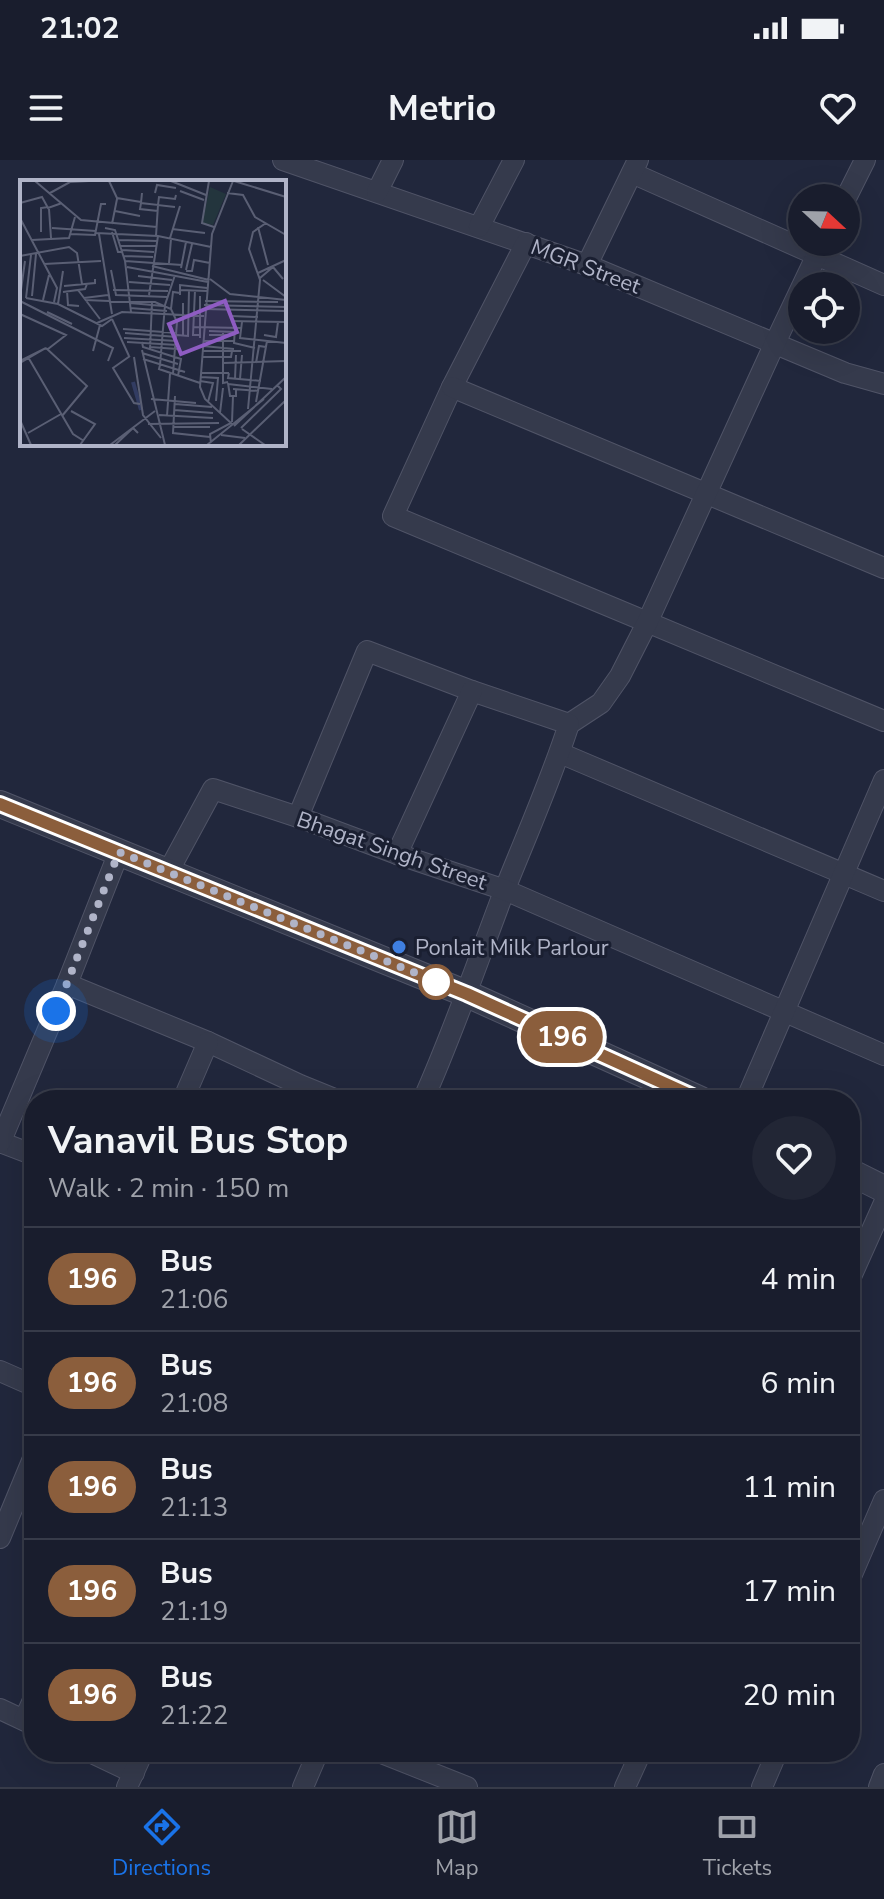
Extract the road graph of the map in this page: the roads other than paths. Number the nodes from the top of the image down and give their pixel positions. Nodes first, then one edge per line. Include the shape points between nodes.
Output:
1 (283, 160) edge
2 (393, 160) edge
3 (514, 160) edge
4 (865, 160) edge
5 (635, 167) edge
6 (853, 184) edge
7 (377, 192) junction
8 (479, 227) junction
9 (788, 234) edge
10 (526, 243) junction
11 (816, 256) edge
12 (834, 256) edge
13 (587, 265) junction
14 (884, 285) edge
15 (775, 343) junction
16 (884, 384) edge
17 (452, 387) junction
18 (706, 495) junction
19 (884, 568) edge
20 (647, 623) junction
21 (472, 691) junction
22 (884, 721) edge
23 (569, 724) junction
24 (560, 753) junction
25 (884, 780) edge
26 (0, 804) edge
27 (298, 817) junction
28 (119, 852) junction
29 (397, 854) junction
30 (168, 872) junction
31 (844, 874) junction
32 (505, 890) junction
33 (884, 891) edge
34 (67, 984) junction
35 (467, 994) junction
36 (784, 1011) junction
37 (208, 1042) junction
38 (884, 1055) edge
39 (187, 1090) edge
40 (291, 1090) edge
41 (427, 1090) edge
42 (679, 1090) edge
43 (750, 1090) edge
44 (0, 1142) edge
45 (24, 1151) edge
46 (860, 1177) edge
47 (884, 1189) edge
48 (884, 1203) edge
49 (860, 1257) edge
50 (0, 1371) edge
51 (24, 1382) edge
52 (24, 1480) edge
53 (884, 1500) edge
54 (0, 1538) edge
55 (860, 1556) edge
56 (0, 1709) edge
57 (24, 1720) edge
58 (105, 1762) edge
59 (314, 1762) edge
60 (402, 1762) edge
61 (636, 1762) edge
62 (773, 1762) edge
63 (884, 1774) edge
64 (131, 1780) edge
65 (456, 1785) edge
66 (303, 1787) edge
67 (625, 1787) edge
68 (762, 1787) edge
69 (879, 1787) edge

1 - 7 street, MGR Street
2 - 7 street
3 - 8 street
4 - 6 street
5 - 9 street
5 - 13 street
7 - 8 street, MGR Street
8 - 10 street, MGR Street
10 - 13 street, MGR Street
10 - 17 street
11 - 15 street
12 - 14 street
13 - 15 street, MGR Street
15 - 16 street, MGR Street
15 - 18 street
17 - 18 street
17 - 20 street via 393,516
18 - 19 street
18 - 20 street
20 - 22 street
20 - 23 street via 601,703
21 - 23 street
21 - 27 street via 367,651
21 - 29 street
23 - 24 street, Bhagat Singh Street
24 - 31 street
24 - 32 street, Bhagat Singh Street
25 - 31 street
26 - 28 street
27 - 29 street, Bhagat Singh Street
27 - 30 street, Bhagat Singh Street via 213,789
28 - 30 street
28 - 34 street
29 - 32 street, Bhagat Singh Street
30 - 35 street
31 - 33 street
31 - 36 street
32 - 35 street
32 - 36 street
34 - 37 street
34 - 44 street
35 - 41 street
35 - 42 street
36 - 38 street
36 - 43 street
37 - 39 street
37 - 40 street
44 - 45 street
46 - 47 street
48 - 49 street
50 - 51 street
52 - 54 street
53 - 55 street
56 - 57 street
58 - 64 street
59 - 66 street
60 - 65 street
61 - 67 street
62 - 68 street
63 - 69 street

